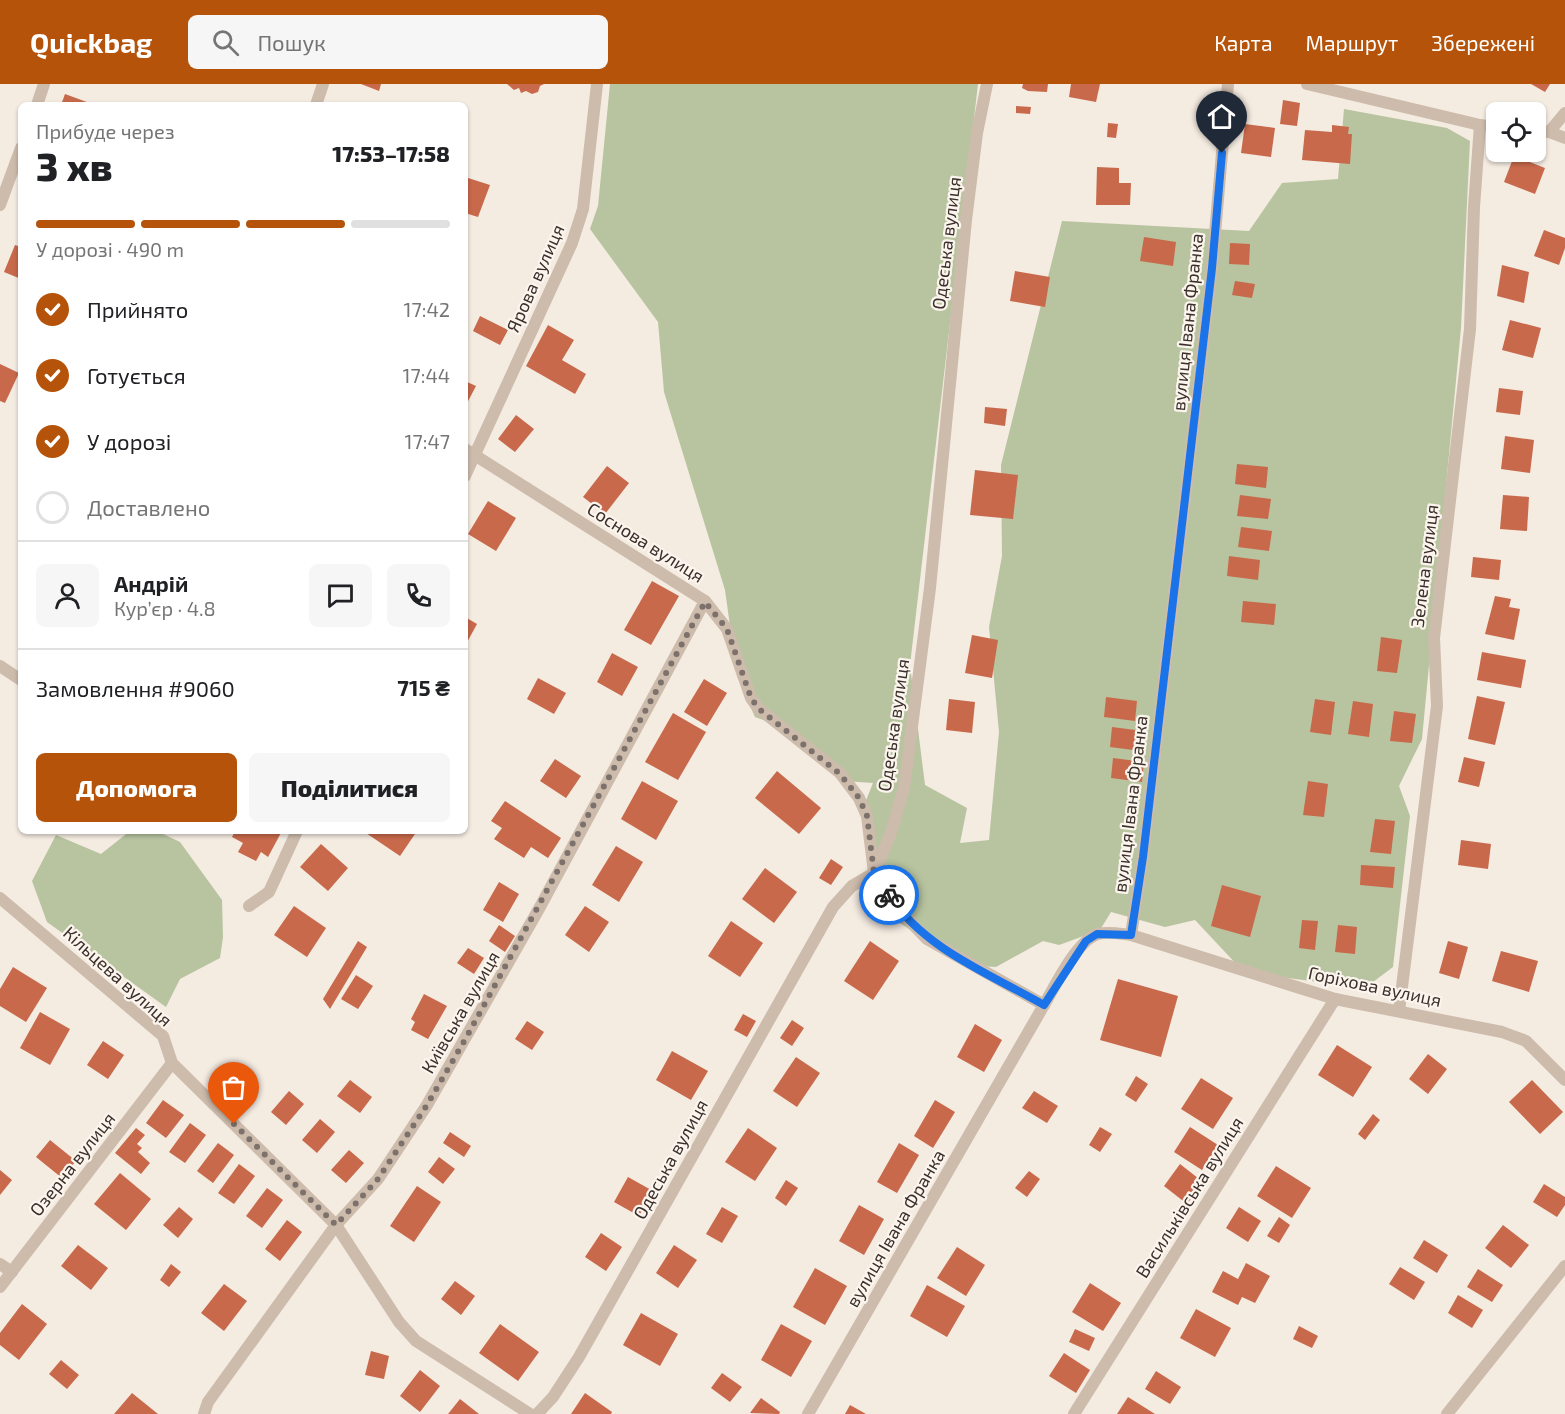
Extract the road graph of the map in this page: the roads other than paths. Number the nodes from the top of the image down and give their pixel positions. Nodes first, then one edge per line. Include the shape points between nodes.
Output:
1 (44, 84) edge
2 (323, 84) edge
3 (597, 84) edge
4 (987, 84) edge
5 (1228, 84) edge
6 (1307, 84) edge
7 (38, 102) edge
8 (317, 102) edge
9 (1565, 113) edge
10 (1480, 125) junction
11 (1486, 126) edge
12 (1546, 132) edge
13 (1549, 132) junction
14 (1565, 138) edge
15 (18, 156) edge
16 (0, 205) edge
17 (470, 452) edge
18 (705, 602) junction
19 (0, 666) edge
20 (18, 678) edge
21 (296, 834) edge
22 (874, 873) junction
23 (0, 898) edge
24 (249, 906) dead end
25 (1131, 935) junction
26 (1335, 999) junction
27 (1044, 1005) junction
28 (1400, 1011) junction
29 (172, 1064) junction
30 (1565, 1080) edge
31 (336, 1225) junction
32 (0, 1264) edge
33 (1565, 1266) edge
34 (12, 1272) junction
35 (0, 1287) edge
36 (204, 1414) edge
37 (530, 1414) edge
38 (537, 1414) edge
39 (808, 1414) edge
40 (1074, 1414) edge
41 (1447, 1414) edge

1 - 7 street
2 - 8 street
3 - 17 street, Ярова вулиця via 583,209 572,243
4 - 22 street, Одеська вулиця via 966,220 930,588 904,788
5 - 25 street, вулиця Івана Франка via 1212,268
6 - 10 street
9 - 13 street
10 - 11 street
10 - 28 street, Зелена вулиця via 1470,329 1434,638 1437,706
12 - 13 street
13 - 14 street
15 - 16 street
17 - 18 street, Соснова вулиця
18 - 22 street, Соснова вулиця via 727,629 758,708 840,774 859,798 867,816
18 - 31 street, Київська вулиця via 540,907 432,1096 378,1179
19 - 20 street
21 - 24 street via 269,892
22 - 27 street, Соснова вулиця via 898,909 927,939
22 - 38 street, Одеська вулиця via 852,886 833,907 579,1357
23 - 29 street, Кільцева вулиця via 163,1036
25 - 26 street, Горіхова вулиця
25 - 27 street, вулиця Івана Франка via 1097,934 1086,941
26 - 28 street, Горіхова вулиця
26 - 40 street, Васильківська вулиця
27 - 39 street, вулиця Івана Франка
28 - 30 street, Горіхова вулиця via 1502,1032 1526,1041
29 - 31 street, Кільцева вулиця
29 - 34 street, Озерна вулиця
31 - 36 street, Київська вулиця via 208,1402
31 - 37 street, Кільцева вулиця via 399,1322 416,1341
32 - 34 street
33 - 41 street
34 - 35 street, Озерна вулиця

